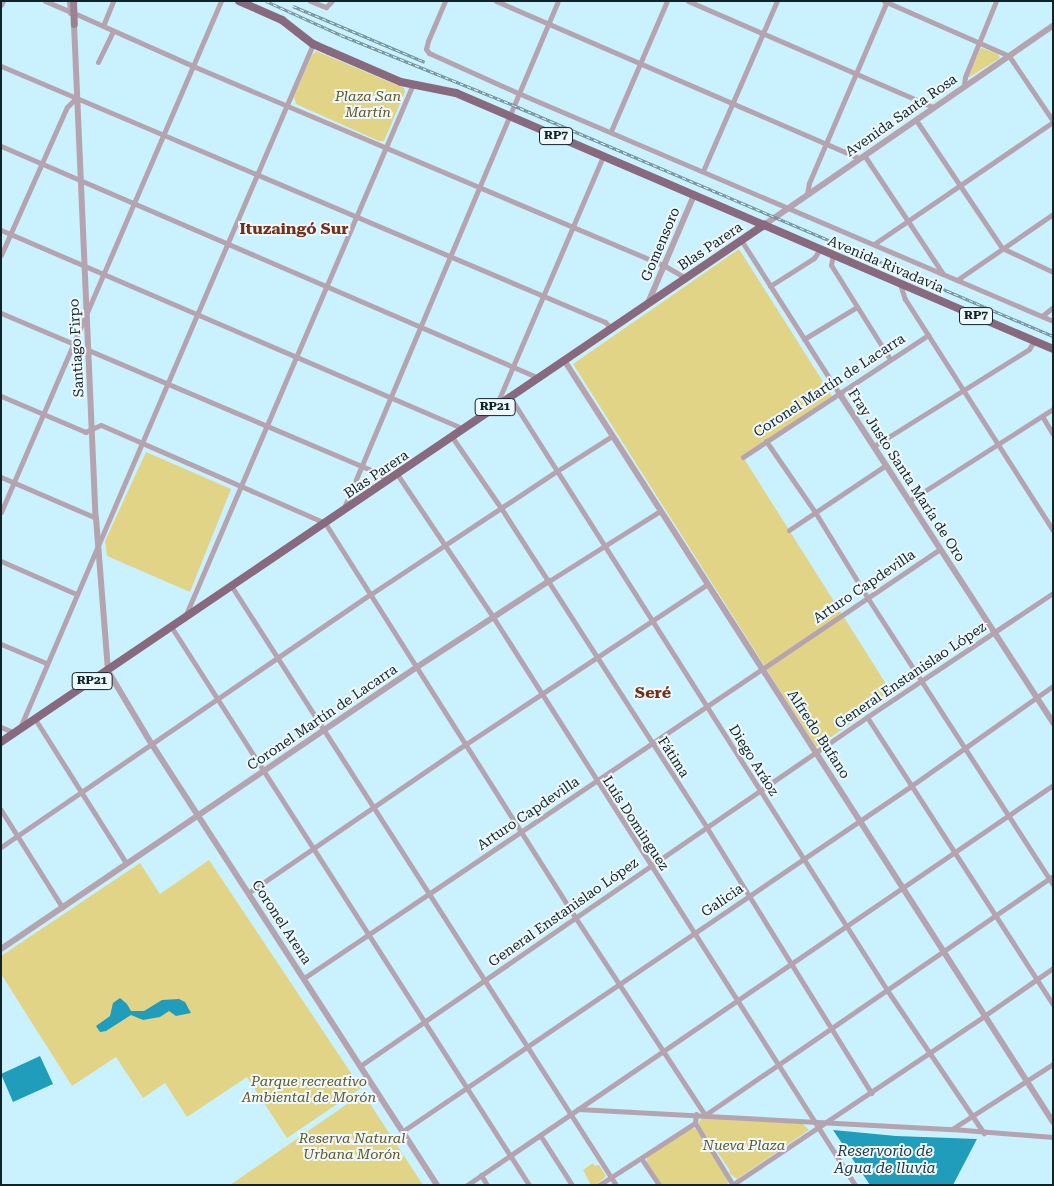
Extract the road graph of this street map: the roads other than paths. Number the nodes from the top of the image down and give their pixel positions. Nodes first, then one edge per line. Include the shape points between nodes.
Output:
1 (45, 1) edge
2 (113, 1) edge
3 (221, 1) edge
4 (239, 1) edge
5 (310, 1) edge
6 (445, 1) edge
7 (496, 1) edge
8 (558, 1) edge
9 (667, 1) edge
10 (688, 1) edge
11 (777, 1) edge
12 (996, 1) edge
13 (886, 2) edge
14 (330, 4) edge
15 (73, 7) edge
16 (74, 24) joint
17 (548, 24) junction
18 (103, 26) junction
19 (1053, 26) edge
20 (112, 31) junction
21 (763, 33) junction
22 (313, 44) junction
23 (979, 44) junction
24 (1009, 56) junction
25 (98, 62) dead end
26 (640, 64) junction
27 (1, 66) edge
28 (193, 66) junction
29 (856, 73) junction
30 (413, 84) junction
31 (964, 86) junction
32 (519, 92) junction
33 (76, 98) junction
34 (733, 103) junction
35 (286, 105) junction
36 (933, 107) junction
37 (509, 116) junction
38 (916, 120) junction
39 (1053, 121) edge
40 (611, 131) junction
41 (163, 136) junction
42 (826, 143) junction
43 (1, 146) edge
44 (386, 147) junction
45 (603, 156) junction
46 (861, 157) junction
47 (41, 163) junction
48 (703, 171) junction
49 (256, 175) junction
50 (80, 180) junction
51 (960, 184) junction
52 (478, 187) junction
53 (807, 194) junction
54 (694, 195) junction
55 (134, 204) junction
56 (788, 208) junction
57 (1053, 214) edge
58 (356, 216) junction
59 (908, 220) junction
60 (764, 225) junction
61 (573, 228) junction
62 (1, 230) edge
63 (10, 234) junction
64 (741, 240) junction
65 (226, 244) junction
66 (874, 244) junction
67 (1002, 248) junction
68 (820, 249) junction
69 (833, 254) junction
70 (1, 255) edge
71 (448, 257) junction
72 (84, 266) junction
73 (664, 266) junction
74 (1053, 272) edge
75 (943, 274) junction
76 (104, 275) junction
77 (686, 278) junction
78 (956, 280) junction
79 (900, 284) junction
80 (770, 286) junction
81 (326, 287) junction
82 (542, 295) junction
83 (648, 303) junction
84 (857, 306) junction
85 (1053, 307) edge
86 (1, 313) edge
87 (86, 314) junction
88 (197, 315) junction
89 (1042, 316) junction
90 (1053, 321) edge
91 (419, 327) junction
92 (611, 328) junction
93 (928, 335) junction
94 (804, 339) junction
95 (1034, 341) junction
96 (74, 344) junction
97 (1053, 349) edge
98 (89, 350) junction
99 (296, 357) junction
100 (890, 359) junction
101 (564, 360) junction
102 (512, 366) junction
103 (539, 378) junction
104 (167, 385) junction
105 (963, 390) junction
106 (838, 393) junction
107 (1, 396) edge
108 (390, 396) junction
109 (510, 397) junction
110 (496, 406) junction
111 (1053, 409) edge
112 (44, 415) junction
113 (1042, 416) junction
114 (266, 427) junction
115 (92, 428) junction
116 (464, 429) junction
117 (85, 432) junction
118 (1053, 434) edge
119 (612, 436) junction
120 (452, 437) junction
121 (92, 438) junction
122 (766, 441) junction
123 (142, 442) junction
124 (997, 444) junction
125 (874, 446) junction
126 (743, 457) dead end
127 (886, 465) junction
128 (361, 468) junction
129 (557, 471) junction
130 (397, 474) junction
131 (1, 477) edge
132 (386, 482) junction
133 (14, 483) junction
134 (242, 486) junction
135 (909, 501) junction
136 (501, 508) junction
137 (660, 511) junction
138 (1, 512) edge
139 (342, 512) junction
140 (815, 512) junction
141 (96, 518) junction
142 (326, 523) junction
143 (789, 530) dead end
144 (1053, 530) edge
145 (98, 543) junction
146 (446, 545) junction
147 (606, 546) junction
148 (940, 549) junction
149 (1, 561) edge
150 (549, 581) junction
151 (708, 584) junction
152 (232, 587) junction
153 (1053, 593) edge
154 (76, 594) junction
155 (371, 594) junction
156 (866, 597) junction
157 (493, 617) junction
158 (184, 620) junction
159 (653, 621) junction
160 (172, 628) junction
161 (993, 632) junction
162 (1, 644) edge
163 (278, 656) junction
164 (596, 658) junction
165 (46, 663) junction
166 (417, 667) junction
167 (761, 668) junction
168 (108, 671) junction
169 (921, 681) junction
170 (1053, 686) edge
171 (541, 694) junction
172 (1036, 698) junction
173 (218, 699) junction
174 (707, 706) junction
175 (867, 717) junction
176 (34, 719) junction
177 (1053, 724) edge
178 (1, 727) edge
179 (325, 730) junction
180 (17, 732) junction
181 (1, 742) edge
182 (151, 743) junction
183 (652, 743) junction
184 (466, 744) junction
185 (965, 749) junction
186 (816, 753) junction
187 (264, 772) junction
188 (596, 780) junction
189 (1053, 785) edge
190 (912, 786) junction
191 (759, 790) junction
192 (81, 793) junction
193 (373, 807) junction
194 (1, 810) edge
195 (198, 815) junction
196 (1006, 816) junction
197 (860, 821) junction
198 (707, 828) junction
199 (522, 831) junction
200 (17, 836) junction
201 (1, 847) edge
202 (314, 848) junction
203 (954, 852) junction
204 (804, 859) junction
205 (126, 863) junction
206 (650, 865) junction
207 (1051, 877) edge
208 (1053, 885) edge
209 (902, 888) junction
210 (248, 893) junction
211 (428, 895) junction
212 (748, 896) junction
213 (62, 907) junction
214 (996, 915) junction
215 (575, 917) junction
216 (847, 926) junction
217 (368, 934) junction
218 (693, 934) junction
219 (1, 949) edge
220 (943, 951) junction
221 (792, 964) junction
222 (1053, 968) edge
223 (304, 978) junction
224 (1036, 979) junction
225 (483, 981) junction
226 (620, 984) junction
227 (887, 990) junction
228 (737, 1001) junction
229 (1053, 1004) edge
230 (984, 1016) junction
231 (424, 1022) junction
232 (832, 1027) junction
233 (527, 1046) junction
234 (663, 1051) junction
235 (929, 1053) junction
236 (1053, 1064) edge
237 (778, 1065) junction
238 (360, 1066) junction
239 (1027, 1081) junction
240 (466, 1087) junction
241 (871, 1093) junction
242 (578, 1109) junction
243 (571, 1113) junction
244 (696, 1114) junction
245 (705, 1115) junction
246 (973, 1117) junction
247 (814, 1122) junction
248 (828, 1122) junction
249 (1053, 1122) edge
250 (695, 1123) junction
251 (818, 1128) junction
252 (952, 1129) junction
253 (402, 1131) junction
254 (984, 1133) junction
255 (540, 1135) junction
256 (1053, 1137) edge
257 (510, 1156) junction
258 (641, 1158) junction
259 (481, 1175) junction
260 (611, 1177) junction
261 (437, 1185) edge
262 (467, 1185) edge
263 (487, 1185) edge
264 (528, 1185) edge
265 (572, 1185) edge
266 (599, 1185) edge
267 (616, 1185) edge
268 (659, 1185) edge
269 (733, 1185) edge
270 (855, 1185) edge

1 - 15 street
2 - 18 street
3 - 28 street
4 - 22 main road, RP7 via 282,20
5 - 14 street via 322,6
6 - 32 street, Avenida Rivadavia via 426,46 429,53
7 - 17 street
8 - 17 street
9 - 26 street
10 - 21 street
11 - 21 street
12 - 23 street
13 - 23 street
13 - 29 street
15 - 16 main road, Santiago Firpo
15 - 18 street
16 - 33 street, Santiago Firpo
17 - 26 street
17 - 32 street
18 - 20 street
19 - 24 street, Avenida Santa Rosa
20 - 25 street
20 - 28 street
21 - 29 street
21 - 34 street
22 - 30 main road, RP7 via 400,82
22 - 35 street
23 - 24 street
23 - 31 street
24 - 31 street, Avenida Santa Rosa
24 - 39 street
26 - 34 street
26 - 40 street
27 - 33 street
28 - 35 street
28 - 41 street
29 - 36 street
29 - 42 street
30 - 37 main road, RP7 via 456,93
30 - 44 street
31 - 36 street, Avenida Santa Rosa
32 - 37 street
32 - 40 street, Avenida Rivadavia
33 - 41 street
33 - 47 street via 67,107
33 - 50 street, Santiago Firpo
34 - 42 street
34 - 48 street
35 - 44 street
35 - 49 street
36 - 38 street, Avenida Santa Rosa
37 - 45 main road, RP7
37 - 52 street
38 - 46 street, Avenida Santa Rosa
38 - 51 street
39 - 51 street
40 - 48 street, Avenida Rivadavia
41 - 49 street
41 - 55 street
42 - 46 street
42 - 53 street
43 - 47 street
44 - 52 street
44 - 58 street
45 - 54 main road, RP7
45 - 61 street
46 - 53 street, Avenida Santa Rosa
46 - 59 street
47 - 50 street
47 - 63 street
48 - 56 street, Avenida Rivadavia
49 - 58 street
49 - 65 street
50 - 55 street
50 - 72 street, Santiago Firpo
51 - 59 street
51 - 67 street
52 - 61 street
52 - 71 street
53 - 56 street, Avenida Santa Rosa
54 - 60 main road, RP7
54 - 73 street, Gomensoro
55 - 65 street
55 - 76 street
56 - 60 street, Avenida Santa Rosa
56 - 66 street, Avenida Rivadavia
57 - 67 street
58 - 71 street
58 - 81 street
59 - 66 street
59 - 75 street
60 - 64 main road, Blas Parera / RP21
60 - 68 main road, Avenida Rivadavia / RP7
61 - 73 street
61 - 82 street
62 - 63 street
63 - 70 street
63 - 72 street
64 - 77 main road, Blas Parera / RP21
64 - 80 street, Fray Justo Santa María de Oro
65 - 81 street
65 - 88 street
66 - 75 street, Avenida Rivadavia
67 - 74 street
67 - 78 street
68 - 69 main road, Avenida Rivadavia / RP7
68 - 80 street via 814,258
69 - 79 main road, Avenida Rivadavia / RP7
69 - 84 street via 831,265
71 - 82 street
71 - 91 street
72 - 76 street
72 - 87 street, Santiago Firpo
73 - 77 street
73 - 83 street, Gomensoro
75 - 78 street, Avenida Rivadavia
76 - 87 street
76 - 88 street
77 - 83 main road, Blas Parera / RP21
78 - 89 street, Avenida Rivadavia
79 - 93 street via 902,294
79 - 95 main road, Avenida Rivadavia / RP7
80 - 94 street, Fray Justo Santa María de Oro
81 - 91 street
81 - 99 street
82 - 92 street via 605,322
82 - 102 street
83 - 92 main road, Blas Parera / RP21
84 - 94 street
84 - 100 street
85 - 89 street
86 - 96 street
87 - 96 street
87 - 98 street, Santiago Firpo
88 - 99 street
88 - 104 street
89 - 90 street, Avenida Rivadavia
91 - 102 street
91 - 108 street
92 - 101 main road, Blas Parera / RP21
93 - 100 street, Coronel Martín de Lacarra
93 - 105 street
94 - 106 street, Fray Justo Santa María de Oro
95 - 97 main road, Avenida Rivadavia / RP7
95 - 105 street via 1029,350
96 - 98 street
96 - 112 street
98 - 104 street
98 - 115 street, Santiago Firpo
99 - 108 street
99 - 114 street
100 - 106 street, Coronel Martín de Lacarra
101 - 103 main road, Blas Parera / RP21
101 - 119 street, Alfredo Bufano
102 - 103 street
102 - 110 street
103 - 109 main road, Blas Parera / RP21
104 - 114 street
104 - 123 street
105 - 124 street
105 - 125 street
106 - 122 street, Coronel Martín de Lacarra
106 - 125 street, Fray Justo Santa María de Oro
107 - 112 street
108 - 116 street
108 - 128 street
109 - 110 main road, Blas Parera / RP21
109 - 129 street, Diego Aráoz
110 - 116 main road, Blas Parera / RP21
111 - 113 street
112 - 117 street
112 - 133 street
113 - 118 street
113 - 124 street
114 - 128 street
114 - 134 street
115 - 117 street
115 - 121 street, Santiago Firpo
115 - 123 street via 101,425
116 - 120 main road, Blas Parera / RP21
117 - 121 street
119 - 129 street
119 - 137 street, Alfredo Bufano
120 - 130 main road, Blas Parera / RP21
120 - 136 street, Fátima
121 - 141 street, Santiago Firpo
122 - 126 street, Coronel Martín de Lacarra
122 - 140 street
123 - 134 street
123 - 145 street
124 - 135 street
124 - 144 street
125 - 127 street, Fray Justo Santa María de Oro
127 - 135 street, Fray Justo Santa María de Oro
127 - 140 street
128 - 132 street via 382,476
128 - 139 street
129 - 136 street
129 - 147 street, Diego Aráoz
130 - 132 main road, Blas Parera / RP21
130 - 146 street, Luís Dominguez
131 - 133 street
132 - 139 main road, Blas Parera / RP21
133 - 138 street
133 - 141 street
134 - 142 street
134 - 158 street via 186,609
135 - 148 street, Fray Justo Santa María de Oro
136 - 146 street
136 - 150 street, Fátima
137 - 147 street, Coronel Martín de Lacarra
137 - 151 street, Alfredo Bufano
139 - 142 main road, Blas Parera / RP21
140 - 143 street
140 - 156 street
141 - 145 street, Santiago Firpo
142 - 152 main road, Blas Parera / RP21
142 - 155 street
145 - 154 street
145 - 168 street, Santiago Firpo
146 - 155 street
146 - 157 street, Luís Dominguez
147 - 150 street, Coronel Martín de Lacarra
147 - 159 street, Diego Aráoz
148 - 156 street, Arturo Capdevilla
148 - 161 street, Fray Justo Santa María de Oro
149 - 154 street
150 - 157 street, Coronel Martín de Lacarra
150 - 164 street, Fátima
151 - 159 street
151 - 167 street, Alfredo Bufano
152 - 158 main road, Blas Parera / RP21
152 - 163 street
153 - 161 street, General Enstanislao López
154 - 165 street
155 - 163 street
155 - 166 street
156 - 167 street, Arturo Capdevilla
156 - 169 street
157 - 166 street, Coronel Martín de Lacarra
157 - 171 street, Luís Dominguez
158 - 160 main road, Blas Parera / RP21
159 - 164 street
159 - 174 street, Diego Aráoz
160 - 168 main road, Blas Parera / RP21
160 - 173 street
161 - 169 street, General Enstanislao López
161 - 172 street, Fray Justo Santa María de Oro
162 - 165 street
163 - 173 street
163 - 179 street
164 - 171 street
164 - 183 street, Fátima
165 - 180 street
166 - 179 street, Coronel Martín de Lacarra
166 - 184 street
167 - 174 street, Arturo Capdevilla
167 - 186 street, Alfredo Bufano
168 - 176 main road, Blas Parera / RP21
168 - 182 street, Coronel Arena
169 - 175 street, General Enstanislao López
169 - 185 street
170 - 172 street, Galicia
171 - 184 street
171 - 188 street, Luís Dominguez
172 - 177 street, Fray Justo Santa María de Oro
172 - 185 street, Galicia
173 - 182 street
173 - 187 street
174 - 183 street, Arturo Capdevilla
174 - 191 street, Diego Aráoz
175 - 186 street, General Enstanislao López
175 - 190 street
176 - 180 main road, Blas Parera / RP21
176 - 192 street
178 - 180 street
179 - 187 street, Coronel Martín de Lacarra
179 - 193 street
180 - 181 main road, Blas Parera / RP21
182 - 192 street
182 - 195 street, Coronel Arena
183 - 188 street, Arturo Capdevilla
183 - 198 street, Fátima
184 - 193 street
184 - 199 street
185 - 190 street, Galicia
185 - 196 street
186 - 191 street, General Enstanislao López
186 - 197 street, Alfredo Bufano
187 - 195 street, Coronel Martín de Lacarra
187 - 202 street
188 - 199 street, Arturo Capdevilla
188 - 206 street, Luís Dominguez
189 - 196 street
190 - 197 street, Galicia
190 - 203 street
191 - 198 street, General Enstanislao López
191 - 204 street, Diego Aráoz
192 - 200 street
192 - 205 street
193 - 202 street
193 - 211 street
194 - 200 street
195 - 205 street, Coronel Martín de Lacarra
195 - 210 street, Coronel Arena
196 - 203 street
196 - 207 street
197 - 204 street, Galicia
197 - 209 street, Alfredo Bufano
198 - 206 street, General Enstanislao López
198 - 212 street, Fátima
199 - 211 street, Arturo Capdevilla
199 - 215 street
200 - 201 street
200 - 213 street
202 - 210 street
202 - 217 street
203 - 209 street
203 - 214 street
204 - 212 street, Galicia
204 - 216 street, Diego Aráoz
205 - 213 street, Coronel Martín de Lacarra
206 - 215 street, General Enstanislao López
206 - 218 street, Luís Dominguez
207 - 208 street
207 - 214 street
209 - 216 street
209 - 220 street, Alfredo Bufano
210 - 223 street, Coronel Arena
211 - 217 street, Arturo Capdevilla
211 - 225 street
212 - 218 street, Galicia
212 - 221 street, Fátima
213 - 219 street, Coronel Martín de Lacarra
214 - 220 street
214 - 224 street
215 - 225 street, General Enstanislao López
215 - 226 street
216 - 221 street
216 - 227 street, Diego Aráoz
217 - 223 street, Arturo Capdevilla
217 - 231 street
218 - 226 street, Galicia
218 - 228 street, Luís Dominguez
220 - 227 street
220 - 230 street, Alfredo Bufano
221 - 228 street
221 - 232 street, Fátima
222 - 224 street
223 - 238 street, Coronel Arena
224 - 229 street
224 - 230 street
225 - 231 street, General Enstanislao López
225 - 233 street
226 - 233 street, Galicia
226 - 234 street
227 - 232 street
227 - 235 street, Diego Aráoz
228 - 234 street
228 - 237 street, Luís Dominguez
230 - 235 street
230 - 239 street, Alfredo Bufano
231 - 238 street, General Enstanislao López
231 - 240 street
232 - 237 street
232 - 241 street, Fátima
233 - 240 street, Galicia
233 - 243 street
234 - 242 street
234 - 245 street
235 - 241 street
235 - 246 street, Diego Aráoz
236 - 239 street
237 - 245 street
237 - 247 street, Luís Dominguez
238 - 253 street, Coronel Arena
239 - 246 street
239 - 249 street, Alfredo Bufano
240 - 253 street, Galicia
240 - 257 street
241 - 248 street
242 - 243 street
242 - 244 street
243 - 255 street
243 - 260 street
244 - 245 street
244 - 250 street
245 - 247 street
246 - 252 street
246 - 254 street, Diego Aráoz
247 - 248 street
247 - 251 street, Luís Dominguez
248 - 251 street
248 - 252 street
250 - 258 street
250 - 269 street
251 - 269 street
251 - 270 street, Luís Dominguez
252 - 254 street
253 - 261 street, Coronel Arena
254 - 256 street
255 - 257 street
255 - 265 street
257 - 259 street
257 - 264 street
258 - 260 street
258 - 268 street
259 - 262 street
259 - 263 street
260 - 266 street
260 - 267 street

